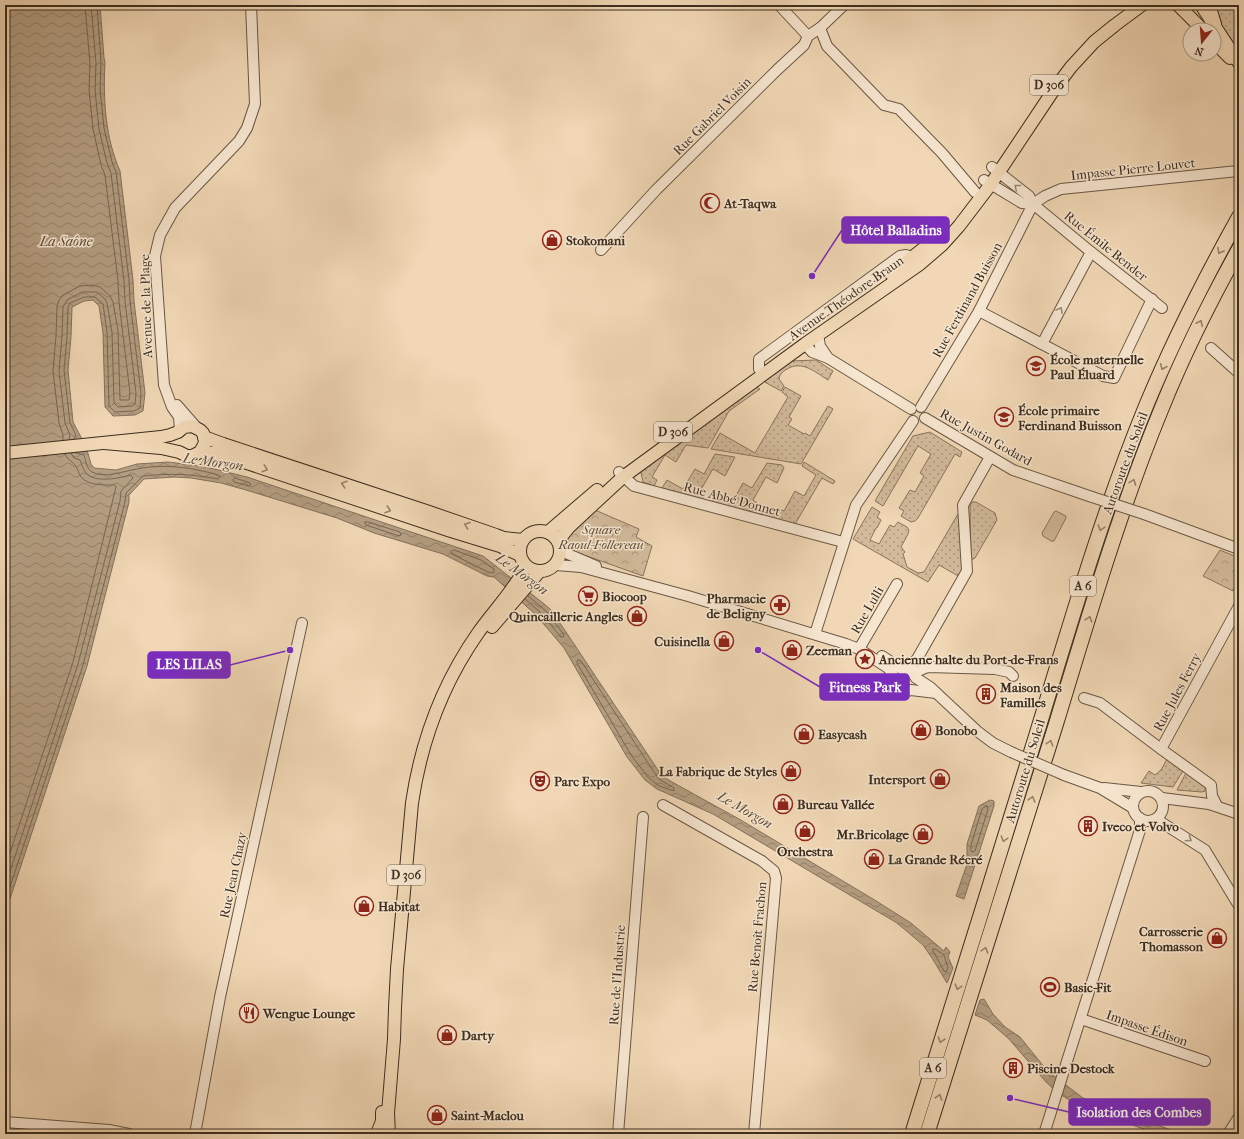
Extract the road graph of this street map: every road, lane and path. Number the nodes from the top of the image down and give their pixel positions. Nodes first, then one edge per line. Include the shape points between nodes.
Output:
1 (251, 5) edge
2 (779, 5) edge
3 (844, 5) edge
4 (1130, 5) edge
5 (1142, 5) edge
6 (1178, 5) edge
7 (1201, 5) edge
8 (1208, 5) edge
9 (1201, 22) edge
10 (1206, 22) edge
11 (1208, 22) edge
12 (820, 28) junction
13 (808, 36) junction
14 (1222, 44) edge
15 (1222, 49) edge
16 (1239, 64) edge
17 (996, 170) junction
18 (1238, 171) edge
19 (988, 182) junction
20 (975, 192) junction
21 (1033, 204) junction
22 (1239, 217) edge
23 (1239, 249) edge
24 (601, 250) dead end
25 (1091, 252) junction
26 (1152, 299) junction
27 (1162, 308) dead end
28 (979, 311) junction
29 (818, 334) junction
30 (801, 337) junction
31 (1042, 344) junction
32 (1211, 348) dead end
33 (828, 358) junction
34 (1239, 373) edge
35 (168, 398) junction
36 (916, 408) junction
37 (925, 418) junction
38 (913, 422) junction
39 (179, 431) junction
40 (200, 432) junction
41 (104, 443) junction
42 (179, 452) junction
43 (200, 452) junction
44 (5, 453) edge
45 (990, 457) junction
46 (621, 475) junction
47 (548, 532) junction
48 (523, 540) junction
49 (843, 542) junction
50 (560, 546) junction
51 (1239, 549) edge
52 (520, 555) junction
53 (556, 565) junction
54 (526, 566) junction
55 (539, 572) junction
56 (524, 582) junction
57 (897, 584) dead end
58 (642, 585) junction
59 (1237, 613) edge
60 (302, 623) dead end
61 (815, 634) junction
62 (859, 649) junction
63 (910, 673) junction
64 (1013, 676) dead end
65 (895, 678) junction
66 (912, 690) junction
67 (936, 693) junction
68 (1084, 698) dead end
69 (1161, 749) junction
70 (1100, 788) junction
71 (1141, 792) junction
72 (1212, 796) junction
73 (1162, 798) junction
74 (1202, 802) junction
75 (663, 805) dead end
76 (1217, 806) junction
77 (1133, 808) junction
78 (1239, 814) edge
79 (643, 817) dead end
80 (1148, 819) junction
81 (1239, 906) edge
82 (394, 1008) junction
83 (1081, 1019) junction
84 (1205, 1061) dead end
85 (1239, 1117) edge
86 (5, 1122) edge
87 (129, 1134) edge
88 (195, 1134) edge
89 (377, 1134) edge
90 (389, 1134) edge
91 (618, 1134) edge
92 (754, 1134) edge
93 (912, 1134) edge
94 (927, 1134) edge
95 (1044, 1134) edge
96 (1228, 1134) edge

1 - 35 street, Avenue de la Plage via 255,104 247,128 239,141 175,208 160,235 154,256 164,385
2 - 13 street
3 - 12 street, Rue Gabriel Voisin
4 - 17 main road, Avenue Théodore Braun / D 306 via 1078,51 1055,76
5 - 17 main road, Avenue Théodore Braun / D 306 via 1094,42 1071,67
6 - 9 main road
7 - 10 main road
8 - 11 highway
12 - 13 street, Rue Gabriel Voisin
12 - 20 street via 827,46 884,105 899,109
13 - 24 street, Rue Gabriel Voisin via 804,45 656,190
14 - 16 main road
15 - 16 main road
17 - 19 main road, Avenue Théodore Braun / D 306
21 -> 17 street, Rue Émile Bender via 1028,196
18 - 21 street, Impasse Pierre Louvet via 1061,190
19 - 20 main road, Avenue Théodore Braun / D 306
19 - 21 street, Rue Émile Bender via 1022,203
19 - 29 main road, Avenue Théodore Braun / D 306 via 959,226 942,245 920,264
20 - 30 main road, Avenue Théodore Braun / D 306 via 934,241
21 - 25 street, Rue Émile Bender
21 - 28 street, Rue Ferdinand Buisson
22 -> 93 highway, Autoroute du Soleil / A 6 via 1205,278 1168,354 1115,487
94 -> 23 highway, Autoroute du Soleil / A 6 via 1132,486 1183,360
25 - 26 street, Rue Émile Bender
31 -> 25 street
26 - 27 street, Rue Émile Bender
26 - 31 street via 1114,378 1103,376
28 - 31 street
28 - 36 street, Rue Ferdinand Buisson
29 - 30 main road, Avenue Théodore Braun / D 306
29 - 33 street via 820,346
30 - 33 street via 812,352
30 - 46 main road, Avenue Théodore Braun / D 306
30 - 46 main road, Avenue Théodore Braun / D 306
32 - 34 street
33 - 36 street
35 - 39 street, Avenue de la Plage via 179,417
35 - 40 street
36 - 37 street via 926,413
36 - 38 street via 909,414
37 - 38 street via 921,422
37 - 45 street, Rue Justin Godard
38 - 49 street via 856,505
39 - 40 main road via 188,426
39 - 41 main road via 161,437
39 - 42 main road via 175,440
40 - 43 main road via 204,445
48 -> 40 main road via 504,538 223,444
41 - 42 main road
41 - 44 main road
42 - 43 main road via 192,456
43 -> 52 main road via 216,453 244,462 500,546
45 - 51 street, Rue Justin Godard, bridge via 1013,470
45 - 63 street via 964,505 967,571
46 - 47 main road, Avenue Théodore Braun / D 306
46 - 49 street, Rue Abbé Donnet via 634,486
46 - 50 main road, Avenue Théodore Braun / D 306 via 569,527
47 - 48 main road via 534,532
47 - 50 main road
48 - 52 main road
49 - 61 street
50 - 53 main road via 560,558
50 - 58 street
52 - 54 main road
53 - 55 main road
53 - 58 street via 580,567
54 - 55 main road
54 - 56 main road, D 306
55 - 56 main road, D 306
56 - 82 main road, D 306 via 485,636 464,655 435,714 416,777 412,803
57 - 62 street, Rue Lulli
58 - 61 street
59 - 69 street, Rue Jules Ferry
60 - 88 street, Rue Jean Chazy via 220,997
61 - 62 street
62 - 63 street via 868,649 881,655
62 - 65 street via 888,668
63 - 64 street via 925,668 987,668 1009,672
63 - 65 street via 897,673
63 - 66 street via 916,685
63 - 67 street
65 - 66 street via 900,690
66 - 67 street
67 - 70 street, bridge via 986,738 1011,752
68 - 69 street via 1100,703
69 - 72 street, Rue Jules Ferry via 1206,780 1211,785
70 - 71 street
70 - 77 street
71 - 73 street via 1155,792
71 - 77 street via 1135,797
72 - 74 street
72 - 76 street, Rue Jules Ferry
73 - 74 street
73 - 80 street via 1163,810
74 - 76 street
75 - 92 street, Rue Benoît Frachon via 762,861 774,871 776,878
76 - 78 street
77 - 80 street via 1134,812
79 - 91 street, Rue de l'Industrie
80 -> 81 street via 1205,850
80 - 83 street via 1140,830
82 - 89 main road, D 306 via 382,1122
82 - 90 main road, D 306
83 - 84 street, Impasse Édison
83 - 95 street
85 - 96 street
86 - 87 street via 109,1130

